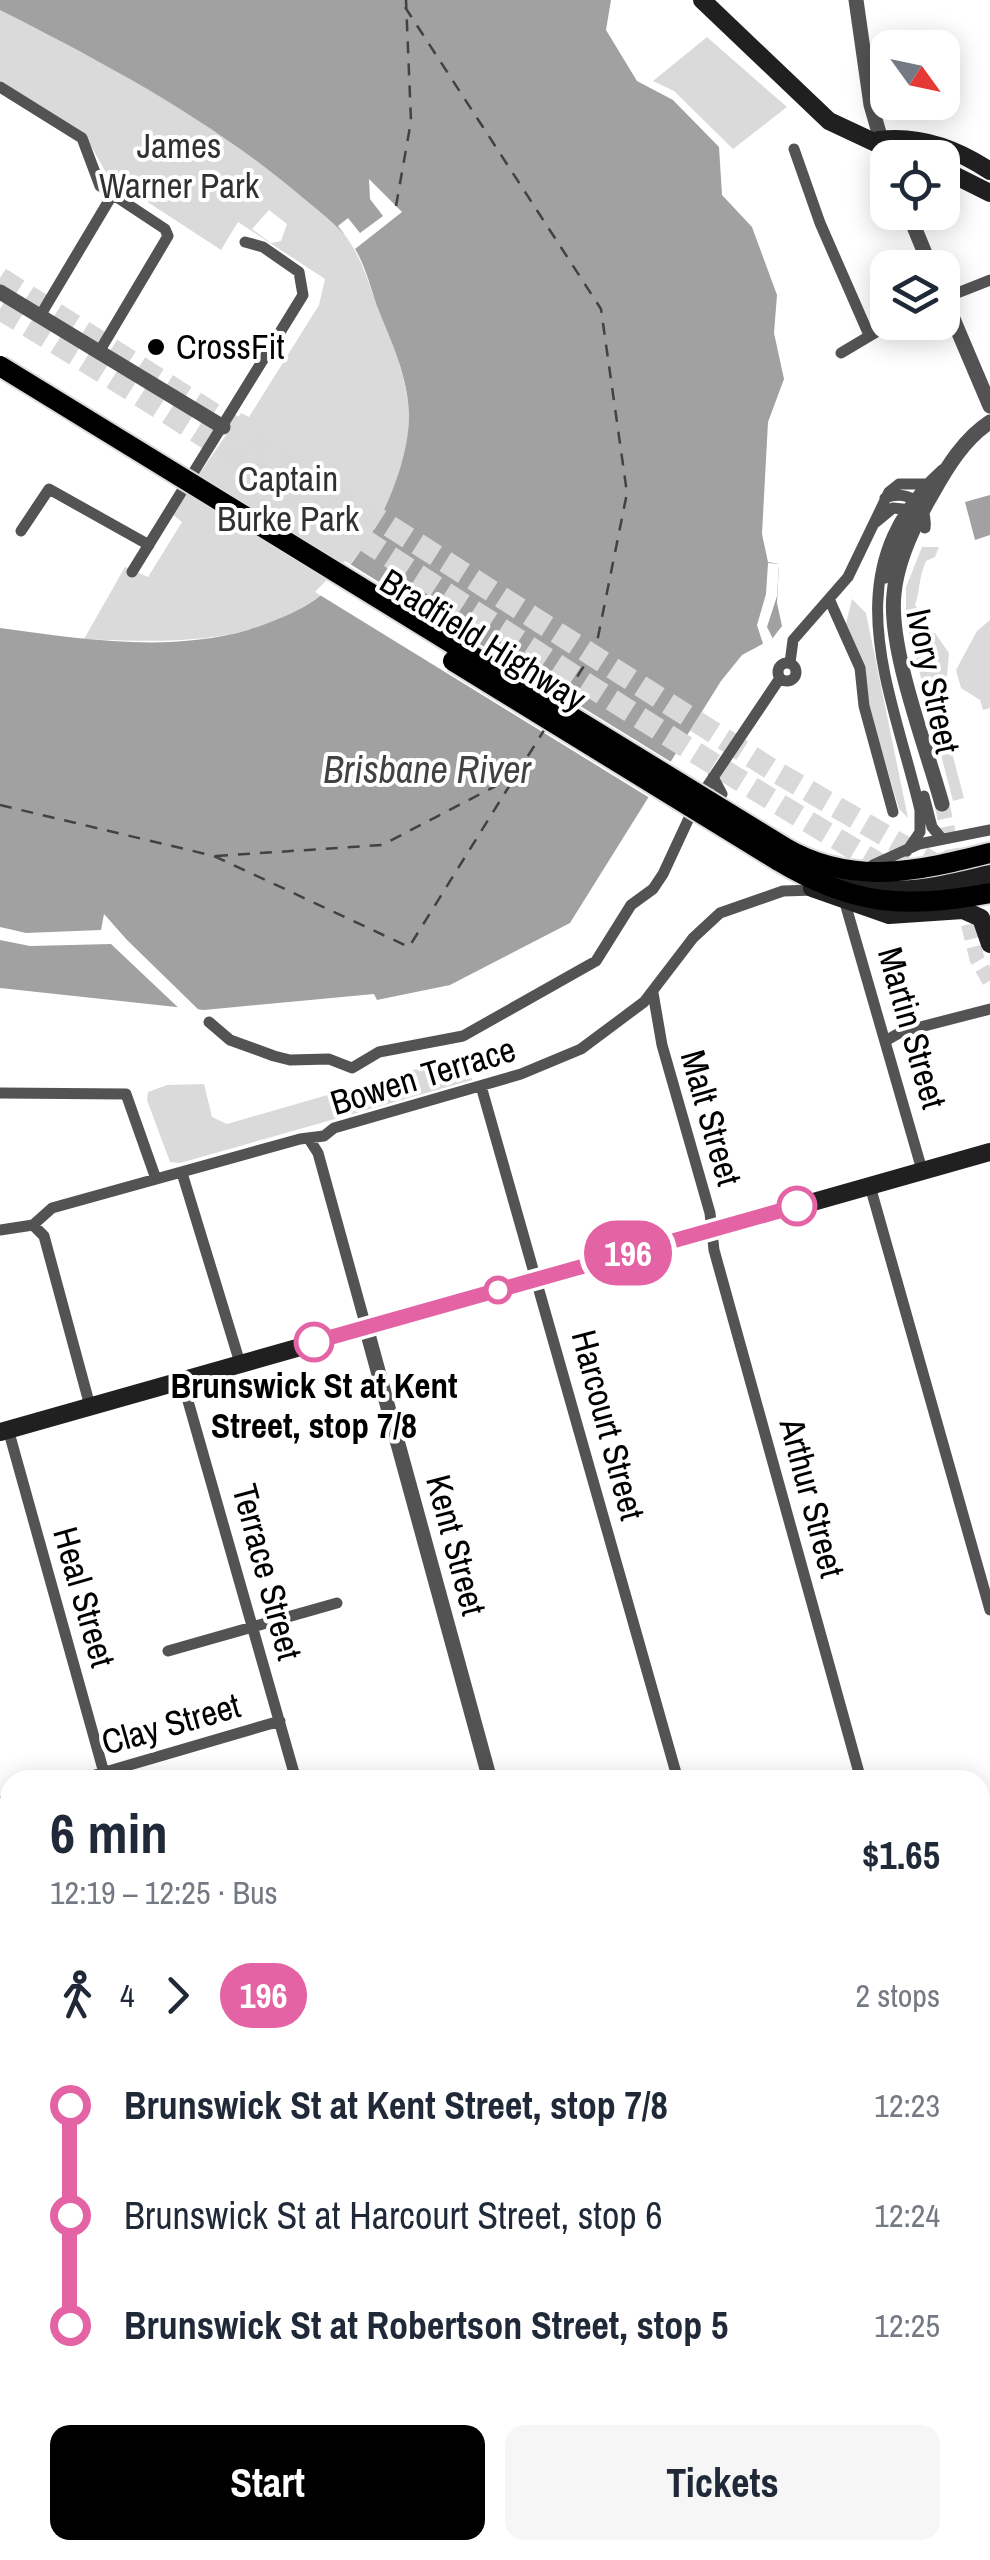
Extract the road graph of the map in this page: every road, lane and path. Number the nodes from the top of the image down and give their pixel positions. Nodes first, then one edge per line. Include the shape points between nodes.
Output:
1 (702, 0) edge
2 (856, 0) edge
3 (0, 87) edge
4 (880, 140) junction
5 (918, 140) edge
6 (794, 149) dead end
7 (960, 155) edge
8 (990, 171) edge
9 (960, 178) edge
10 (990, 193) edge
11 (111, 197) junction
12 (245, 242) dead end
13 (990, 280) edge
14 (960, 291) edge
15 (0, 292) edge
16 (40, 316) junction
17 (869, 335) joint
18 (960, 336) edge
19 (98, 352) junction
20 (842, 353) dead end
21 (0, 366) edge
22 (0, 382) edge
23 (990, 406) edge
24 (990, 422) edge
25 (224, 427) junction
26 (990, 432) edge
27 (954, 465) junction
28 (927, 484) junction
29 (885, 498) junction
30 (914, 506) junction
31 (873, 525) junction
32 (925, 528) junction
33 (21, 530) dead end
34 (149, 545) junction
35 (132, 572) dead end
36 (830, 601) junction
37 (894, 812) dead end
38 (990, 830) edge
39 (942, 839) junction
40 (907, 851) junction
41 (990, 853) edge
42 (780, 856) junction
43 (850, 872) junction
44 (990, 874) edge
45 (829, 887) junction
46 (990, 894) edge
47 (990, 907) edge
48 (964, 910) junction
49 (990, 944) edge
50 (652, 994) junction
51 (637, 1009) junction
52 (990, 1009) edge
53 (656, 1021) junction
54 (209, 1022) dead end
55 (887, 1040) junction
56 (482, 1086) junction
57 (0, 1093) edge
58 (324, 1136) junction
59 (309, 1139) junction
60 (318, 1152) junction
61 (990, 1152) edge
62 (922, 1170) junction
63 (182, 1173) junction
64 (156, 1179) junction
65 (870, 1186) junction
66 (33, 1225) junction
67 (0, 1230) edge
68 (712, 1230) junction
69 (538, 1279) junction
70 (366, 1327) junction
71 (240, 1363) junction
72 (182, 1380) junction
73 (90, 1406) junction
74 (4, 1430) edge
75 (337, 1603) dead end
76 (990, 1610) edge
77 (254, 1628) junction
78 (168, 1651) dead end
79 (280, 1721) junction
80 (103, 1770) edge
81 (124, 1770) edge
82 (293, 1770) edge
83 (487, 1770) edge
84 (675, 1770) edge
85 (858, 1770) edge

1 - 4 main road via 825,118
2 - 4 street
3 - 11 street via 82,138 96,180
4 - 5 main road
6 - 17 street
7 - 8 main road
9 - 10 main road
11 - 16 street
11 - 19 street via 166,229 164,246
12 - 25 street via 263,246 300,272 304,287
13 - 14 street
15 - 16 street
16 - 19 street
17 - 20 street
18 - 23 street
19 - 25 street
21 - 42 highway, Bradfield Highway, bridge
22 - 42 highway, Bradfield Highway, bridge
24 - 27 street
25 - 34 street
26 - 27 street
27 - 28 street, Ivory Street
27 - 30 street
27 - 32 street, Ivory Street
28 - 29 street via 899,484
28 - 30 street, Ivory Street
29 - 30 street via 901,494
29 - 31 street
30 - 31 street via 890,510
30 - 32 street
30 - 32 street, Ivory Street via 893,604 946,804 903,626 902,583
30 - 39 street, Ivory Street via 890,556 883,603 931,824
30 - 40 street, Ivory Street via 884,549 875,600 920,810 920,832
31 - 36 street
33 - 34 street via 48,489
34 - 35 street
36 - 37 street via 860,668
36 - 54 street via 794,640 790,663 780,666 780,678 713,777 722,794 703,822 690,814 663,874 631,905 596,961 463,1036 378,1052 345,1068 328,1059 274,1056 230,1040
38 - 39 street
39 - 40 street
40 - 43 street
41 - 43 highway via 916,871
42 - 45 highway, Bradfield Highway
43 - 45 highway
44 - 45 main road via 922,888 881,890 847,881
45 - 46 highway via 904,905
45 - 48 main road via 901,917
45 - 50 street, Bowen Terrace via 783,891 720,914 693,938
45 - 55 street, Martin Street
47 - 48 street
48 - 49 main road via 981,918
50 - 51 street, Bowen Terrace
50 - 53 street, Malt Street
51 - 53 street, Malt Street
51 - 56 street, Bowen Terrace via 581,1050
52 - 55 street
53 - 68 street, Malt Street
55 - 62 street, Martin Street
56 - 58 street, Bowen Terrace
56 - 69 street, Harcourt Street
57 - 64 street via 126,1094
58 - 59 street, Bowen Terrace
58 - 60 street
59 - 60 street, Kent Street
59 - 63 street, Bowen Terrace
60 - 70 street, Kent Street
61 - 62 main road
62 - 65 main road
63 - 64 street, Bowen Terrace
63 - 71 street
64 - 66 street, Bowen Terrace via 52,1208
65 - 68 main road
65 - 76 street
66 - 67 street, Bowen Terrace
66 - 73 street via 44,1236
68 - 69 main road
68 - 85 street, Arthur Street
69 - 70 main road
69 - 84 street, Harcourt Street
70 - 71 main road
70 - 83 street, Kent Street
71 - 72 main road
72 - 73 main road
72 - 77 street, Terrace Street
73 - 74 main road
74 - 80 street, Heal Street
75 - 77 street
77 - 78 street
77 - 79 street, Terrace Street
79 - 81 street, Clay Street
79 - 82 street, Terrace Street

